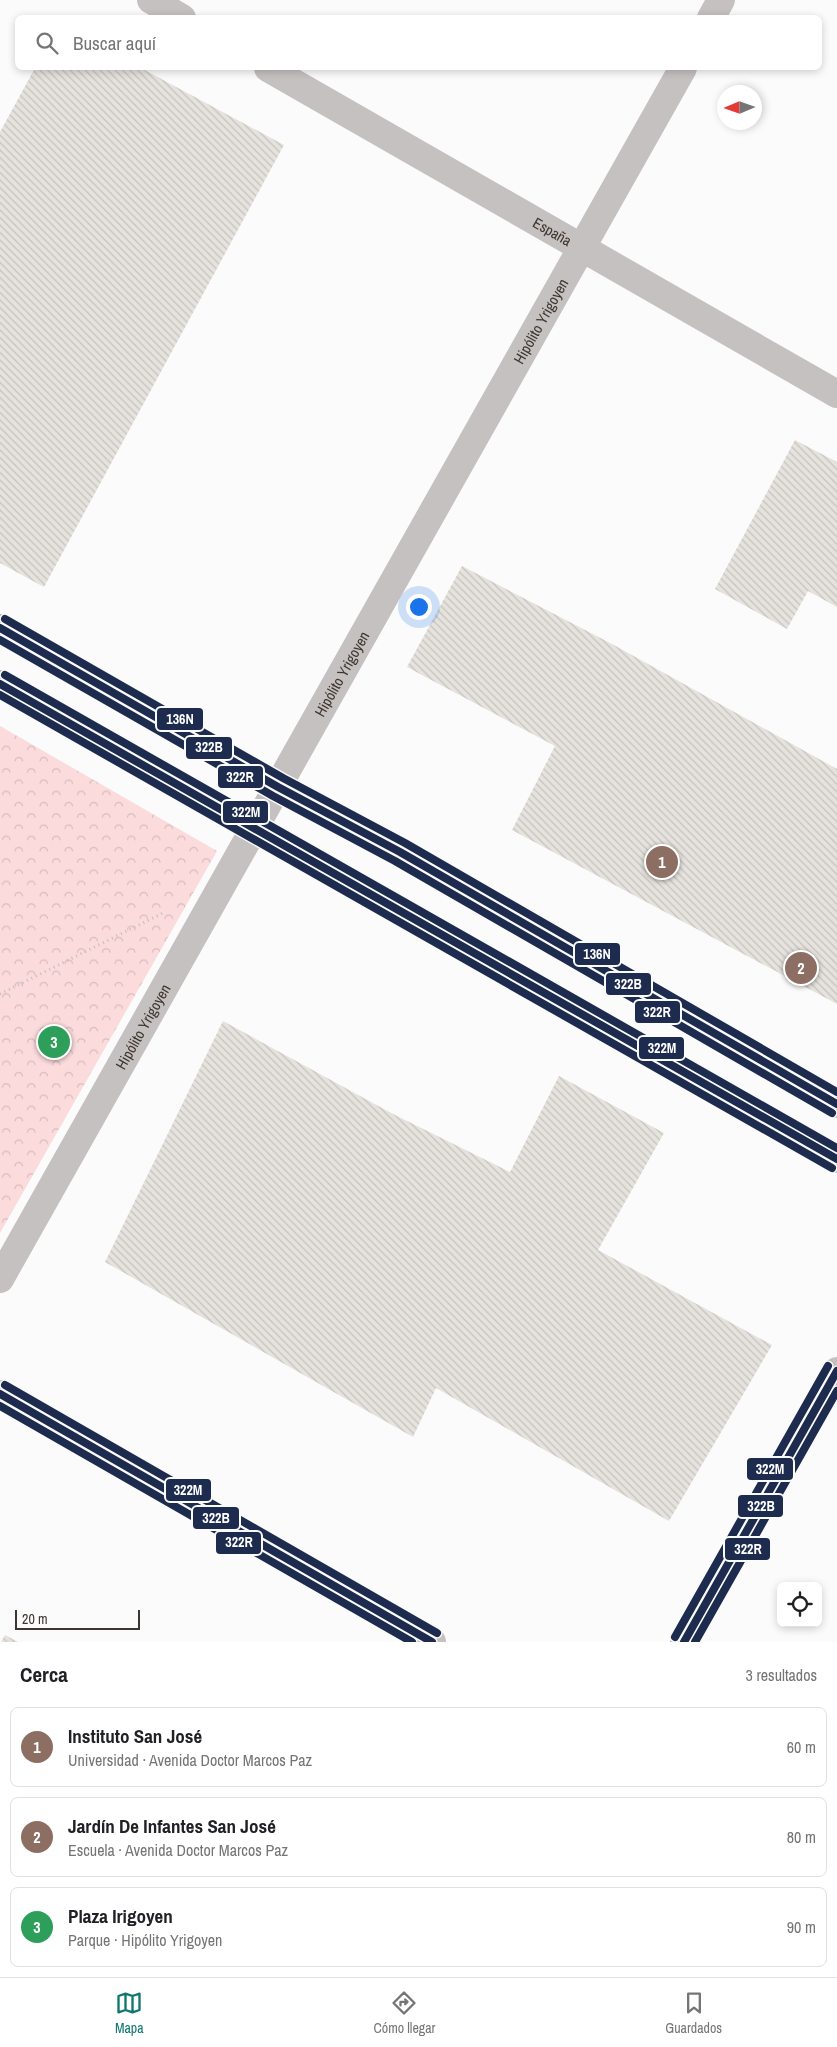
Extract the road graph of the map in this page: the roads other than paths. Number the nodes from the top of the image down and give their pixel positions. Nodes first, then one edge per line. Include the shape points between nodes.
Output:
1 (151, 0) edge
2 (721, 0) edge
3 (177, 15) edge
4 (713, 15) edge
5 (271, 70) edge
6 (682, 70) edge
7 (581, 247) junction
8 (837, 394) edge
9 (0, 628) edge
10 (0, 684) edge
11 (278, 787) junction
12 (255, 828) junction
13 (837, 1104) edge
14 (837, 1159) edge
15 (0, 1279) edge
16 (837, 1372) edge
17 (0, 1394) edge
18 (432, 1642) edge
19 (684, 1642) edge

1 - 3 street
2 - 4 street
5 - 7 street, España
6 - 7 street, Hipólito Yrigoyen
7 - 8 street, España
7 - 11 street, Hipólito Yrigoyen
9 - 11 main road
10 - 12 main road
11 - 12 street, Hipólito Yrigoyen
11 - 13 main road via 400,852
12 - 14 main road
12 - 15 street, Hipólito Yrigoyen
16 - 19 street
17 - 18 street

